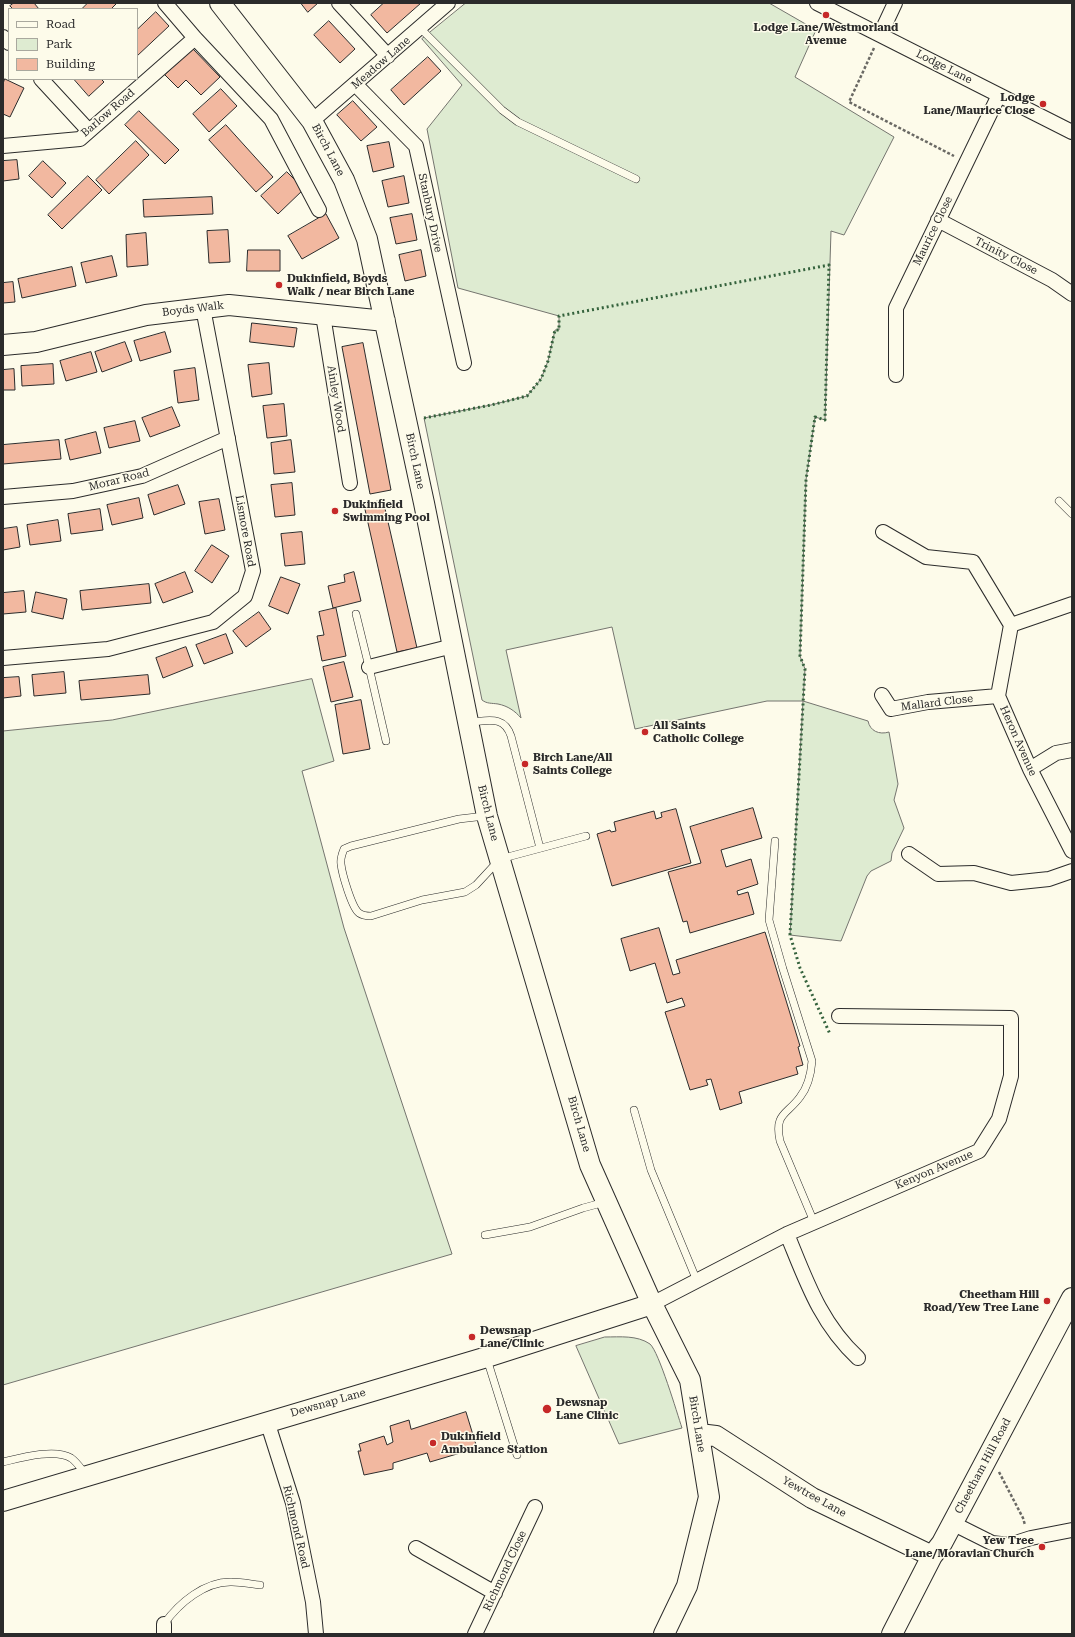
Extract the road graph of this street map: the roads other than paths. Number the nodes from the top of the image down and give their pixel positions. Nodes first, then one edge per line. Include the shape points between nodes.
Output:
1 (165, 3) edge
2 (220, 3) edge
3 (339, 3) edge
4 (448, 3) edge
5 (817, 3) edge
6 (895, 3) edge
7 (420, 28) junction
8 (880, 35) junction
9 (194, 38) junction
10 (388, 56) junction
11 (42, 80) edge
12 (356, 85) junction
13 (999, 95) junction
14 (312, 121) junction
15 (88, 131) junction
16 (1072, 132) edge
17 (3, 146) edge
18 (636, 179) dead end
19 (320, 210) dead end
20 (938, 220) junction
21 (1072, 294) edge
22 (203, 308) junction
23 (323, 315) junction
24 (385, 321) junction
25 (3, 345) edge
26 (464, 363) dead end
27 (896, 375) dead end
28 (228, 438) junction
29 (350, 483) dead end
30 (3, 497) edge
31 (1059, 501) dead end
32 (1072, 514) edge
33 (883, 532) dead end
34 (1072, 604) edge
35 (356, 614) dead end
36 (1011, 625) junction
37 (453, 646) junction
38 (3, 658) edge
39 (370, 667) junction
40 (882, 695) dead end
41 (998, 696) junction
42 (468, 722) junction
43 (386, 741) dead end
44 (1072, 750) edge
45 (1030, 769) junction
46 (487, 816) junction
47 (586, 836) dead end
48 (775, 841) dead end
49 (540, 848) junction
50 (1072, 851) edge
51 (909, 854) dead end
52 (500, 859) junction
53 (1072, 871) edge
54 (839, 1016) dead end
55 (634, 1110) dead end
56 (607, 1202) junction
57 (814, 1222) junction
58 (787, 1234) junction
59 (485, 1235) dead end
60 (697, 1281) junction
61 (1072, 1298) edge
62 (652, 1304) junction
63 (487, 1357) junction
64 (858, 1358) dead end
65 (267, 1421) junction
66 (699, 1434) junction
67 (517, 1455) dead end
68 (3, 1462) edge
69 (86, 1476) junction
70 (3, 1501) edge
71 (535, 1507) dead end
72 (952, 1523) junction
73 (1072, 1530) edge
74 (416, 1548) dead end
75 (932, 1556) junction
76 (260, 1585) dead end
77 (495, 1593) junction
78 (164, 1629) edge
79 (316, 1634) edge
80 (475, 1634) edge
81 (664, 1634) edge
82 (892, 1634) edge

1 - 9 street
2 - 14 main road, Birch Lane
3 - 10 street
4 - 7 street, Meadow Lane
5 - 8 street, Lodge Lane
6 - 8 street
7 - 10 street, Meadow Lane
7 - 18 lane via 502,110 518,122
8 - 13 street, Lodge Lane
9 - 15 street, Barlow Road
9 - 19 street via 271,119
10 - 12 street, Meadow Lane
11 - 15 street
12 - 14 street, Meadow Lane
12 - 26 street, Stanbury Drive via 416,146
13 - 16 street, Lodge Lane
13 - 20 street, Maurice Close
14 - 24 main road, Birch Lane via 344,180 367,239
15 - 17 street, Barlow Road via 80,139
20 - 21 street, Trinity Close via 1052,280
20 - 27 street, Maurice Close via 896,308
22 - 23 main road, Boyds Walk via 229,305
22 - 25 main road, Boyds Walk via 146,315 36,342
22 - 28 street, Lismore Road
23 - 24 main road, Boyds Walk
23 - 29 street, Ainley Wood
24 - 37 main road, Birch Lane
28 - 30 street, Morar Road via 142,476 73,491
28 - 38 street, Lismore Road via 253,571 245,596 213,622 108,649
31 - 32 lane
33 - 36 street via 926,557 973,562
34 - 36 street
35 - 39 lane
36 - 41 street, Heron Avenue
37 - 39 street
37 - 42 main road, Birch Lane
39 - 43 lane
40 - 41 street, Mallard Close via 891,709 928,702
41 - 45 street, Heron Avenue
42 - 46 main road, Birch Lane
42 - 49 lane via 500,721 507,726
44 - 45 street via 1056,753
45 - 50 street, Heron Avenue
46 - 52 main road, Birch Lane
46 - 52 lane via 459,819 351,846 344,849 341,864 358,913 371,916 422,900 465,892 476,885
47 - 49 lane
48 - 57 lane via 769,920 812,1062 807,1085 800,1098 784,1113 778,1132
49 - 52 lane
51 - 53 street via 938,874 974,873 1011,883 1049,879
52 - 56 main road, Birch Lane via 590,1164
54 - 57 street, Kenyon Avenue via 1011,1018 1011,1076 999,1119 979,1151
55 - 60 lane via 652,1170
56 - 59 lane via 530,1227
56 - 62 main road, Birch Lane
57 - 58 street, Kenyon Avenue
58 - 60 street, Kenyon Avenue
58 - 64 street via 822,1315 843,1344
60 - 62 street, Kenyon Avenue
61 - 72 main road, Cheetham Hill Road
62 - 63 main road, Dewsnap Lane
62 - 66 main road, Birch Lane via 690,1380
63 - 65 main road, Dewsnap Lane
63 - 67 lane
65 - 69 main road, Dewsnap Lane
65 - 79 street, Richmond Road via 293,1503 313,1602
66 - 75 main road, Yewtree Lane via 716,1436 812,1498
66 - 81 main road, Birch Lane via 709,1497 687,1586
68 - 69 lane via 60,1454 72,1458
69 - 70 main road, Dewsnap Lane
71 - 77 street, Richmond Close
72 - 73 street via 992,1543 1009,1545
72 - 75 main road, Cheetham Hill Road
74 - 77 street
75 - 82 main road, Cheetham Hill Road
76 - 78 lane via 216,1583 175,1610
77 - 80 street, Richmond Close

